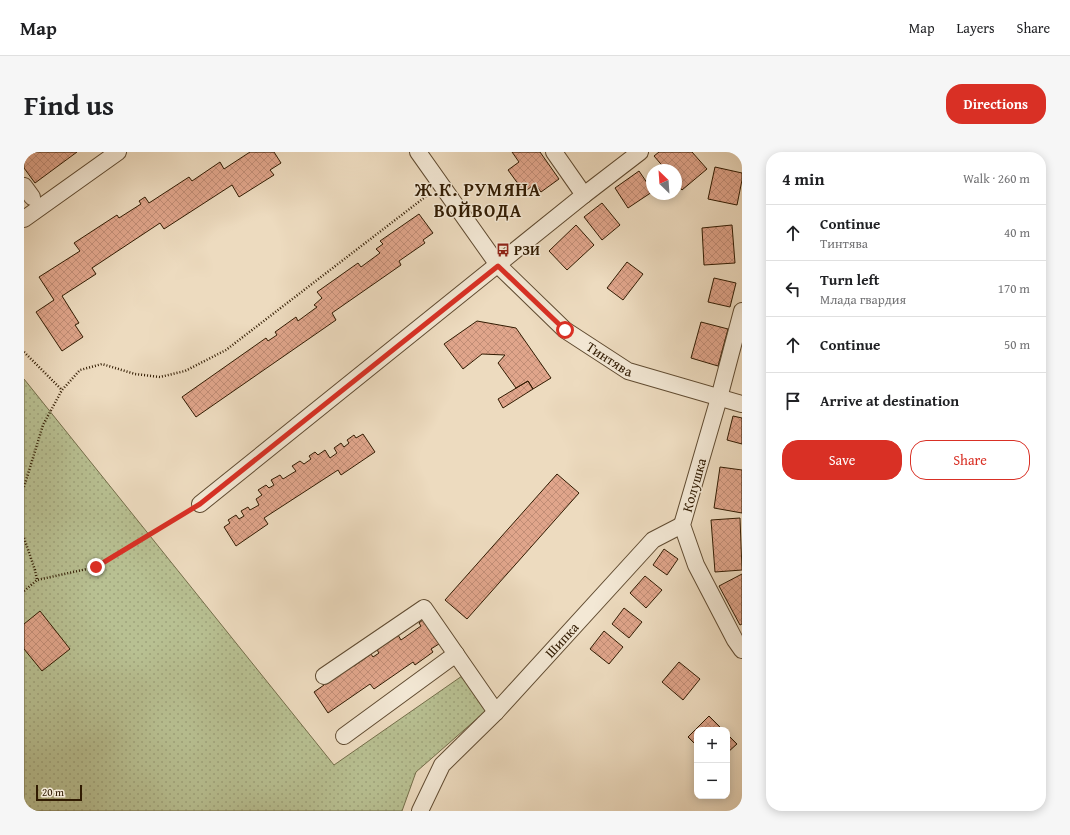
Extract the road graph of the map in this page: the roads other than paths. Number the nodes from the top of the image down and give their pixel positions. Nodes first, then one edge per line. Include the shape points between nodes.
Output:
1 (118, 152) edge
2 (418, 152) edge
3 (554, 152) edge
4 (640, 152) edge
5 (584, 196) junction
6 (24, 219) edge
7 (498, 266) junction
8 (742, 311) edge
9 (719, 398) junction
10 (742, 404) edge
11 (200, 504) road end
12 (682, 525) junction
13 (742, 650) edge
14 (456, 654) junction
15 (324, 676) dead end
16 (496, 712) junction
17 (344, 736) dead end
18 (420, 811) edge

1 - 6 street
2 - 7 street, Тинтява
3 - 5 street
4 - 5 street
5 - 7 street
7 - 9 street, Тинтява via 565,330 628,371
7 - 11 street
8 - 9 street, Колушка
9 - 10 street, Тинтява
9 - 12 street, Колушка
12 - 13 street, Колушка via 696,565
12 - 16 street, Шипка via 653,540
14 - 15 street via 424,608
14 - 16 street
14 - 17 street
16 - 18 street, Шипка via 442,765

